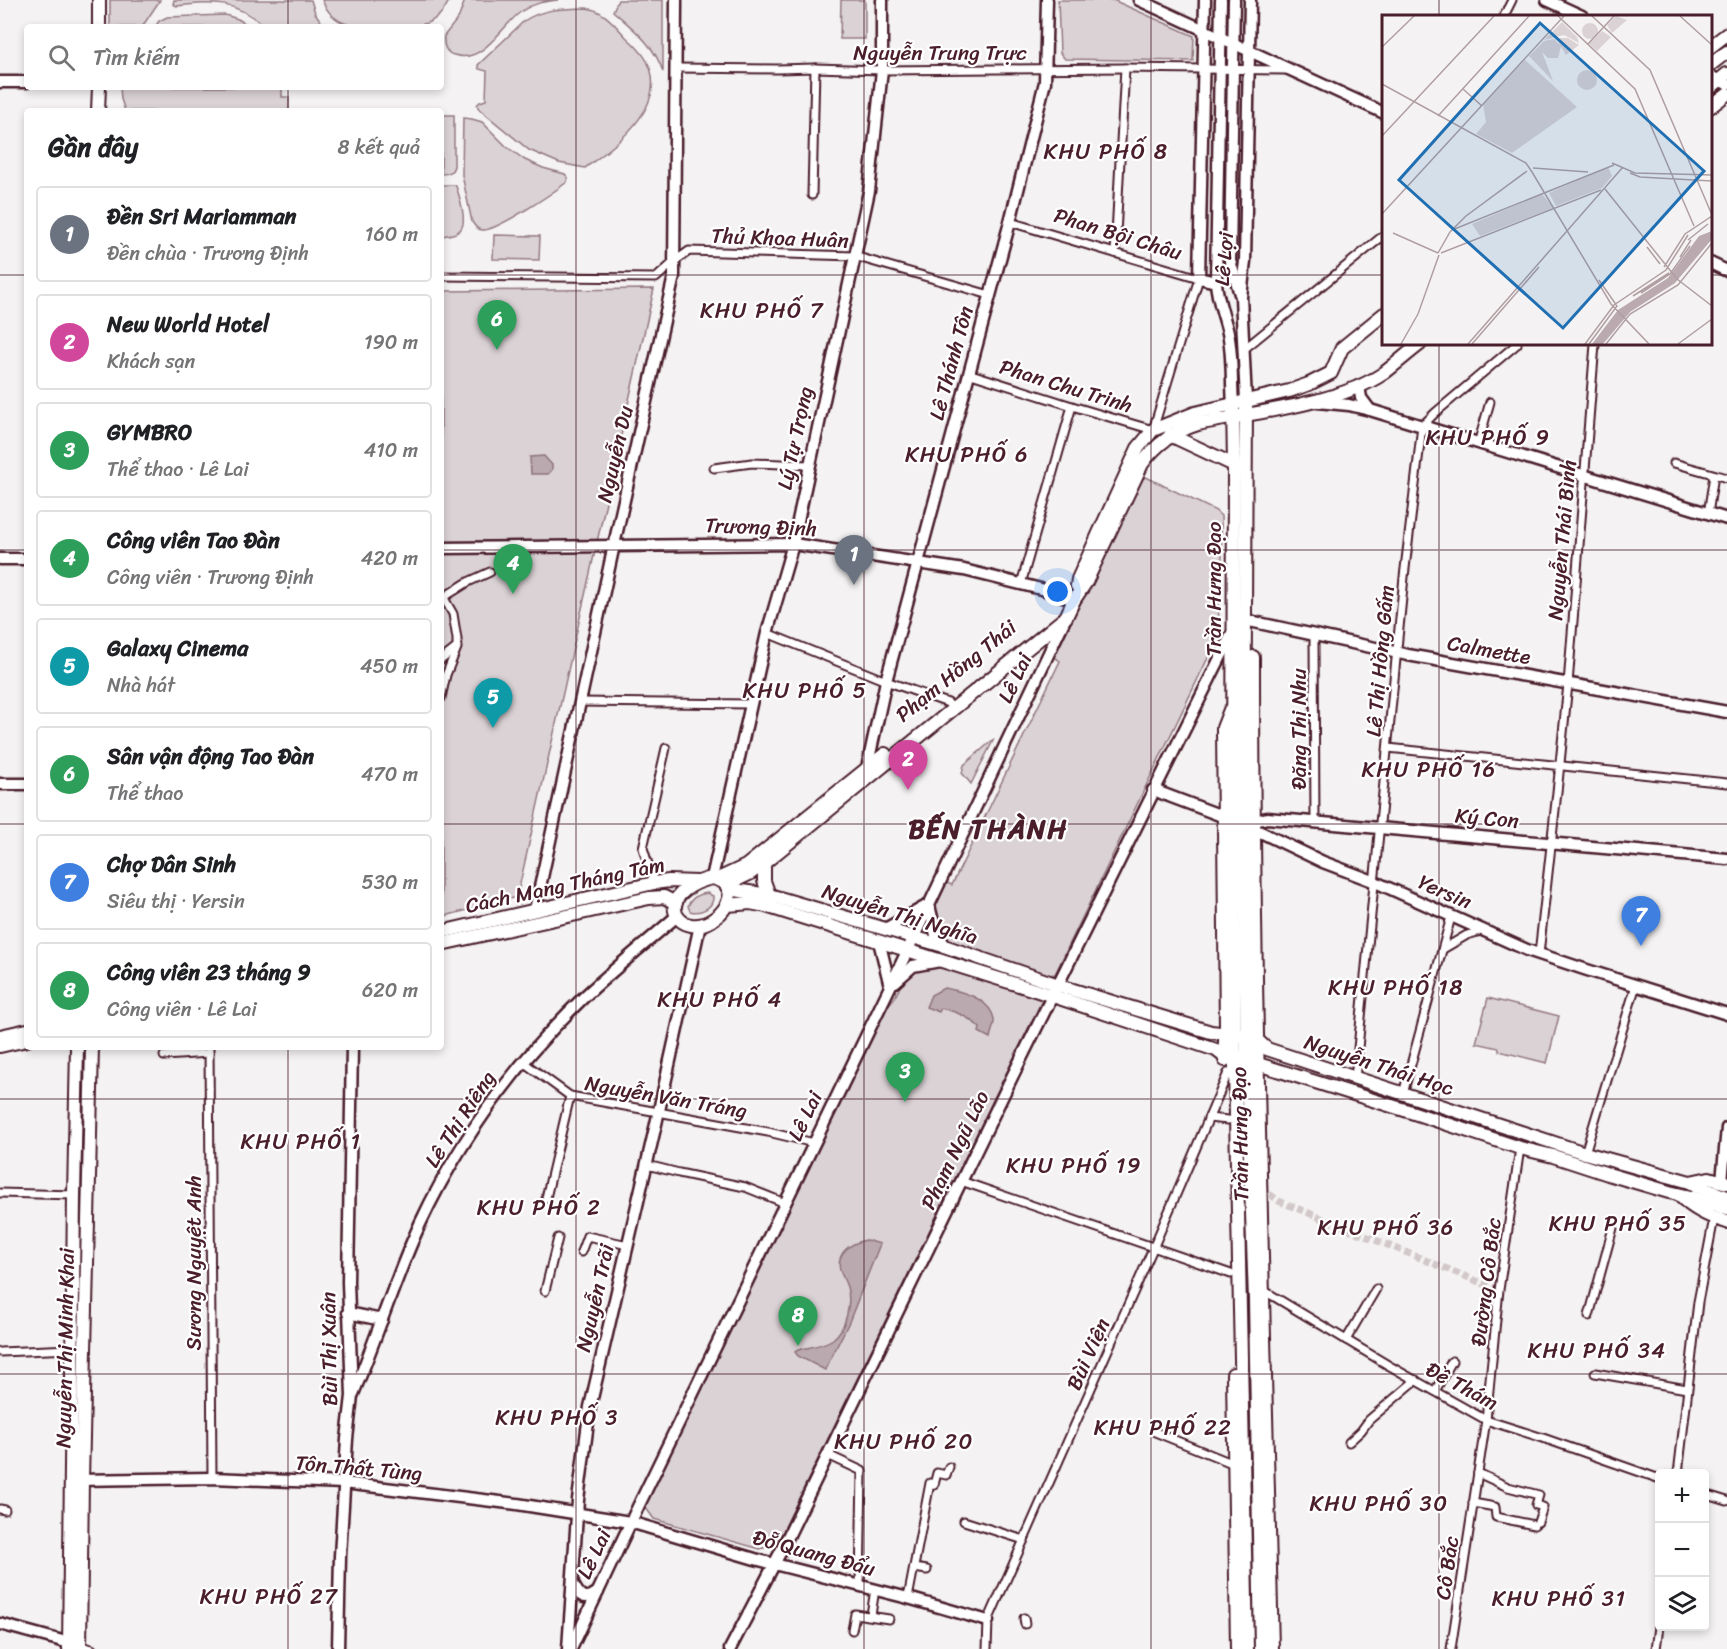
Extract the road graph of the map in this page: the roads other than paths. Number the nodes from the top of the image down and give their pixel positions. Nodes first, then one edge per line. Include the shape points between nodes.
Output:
1 (99, 0) edge
2 (676, 0) edge
3 (882, 0) edge
4 (1047, 0) edge
5 (1139, 0) edge
6 (1205, 0) edge
7 (1221, 0) edge
8 (1234, 0) edge
9 (1250, 0) edge
10 (1512, 0) edge
11 (1546, 0) edge
12 (1504, 15) edge
13 (1580, 15) edge
14 (99, 24) edge
15 (1204, 31) junction
16 (1727, 34) edge
17 (1220, 38) junction
18 (1233, 44) junction
19 (1712, 45) edge
20 (1250, 52) junction
21 (1727, 52) edge
22 (1712, 63) edge
23 (676, 68) junction
24 (815, 68) junction
25 (1125, 68) junction
26 (1046, 69) junction
27 (882, 70) junction
28 (1203, 70) junction
29 (1220, 70) junction
30 (1233, 70) junction
31 (1249, 70) junction
32 (1289, 70) junction
33 (0, 81) edge
34 (24, 82) edge
35 (99, 90) edge
36 (1727, 94) edge
37 (1712, 105) edge
38 (99, 108) edge
39 (1382, 113) edge
40 (812, 195) dead end
41 (1010, 222) junction
42 (1382, 236) edge
43 (1115, 254) junction
44 (854, 256) junction
45 (675, 261) junction
46 (1712, 264) edge
47 (1727, 271) edge
48 (444, 276) edge
49 (1199, 278) junction
50 (1215, 282) junction
51 (990, 295) junction
52 (1241, 297) junction
53 (1382, 315) edge
54 (1419, 345) edge
55 (1516, 345) edge
56 (1595, 345) edge
57 (1243, 350) junction
58 (968, 373) junction
59 (1359, 386) junction
60 (1246, 401) junction
61 (1308, 402) junction
62 (1490, 402) dead end
63 (1072, 406) junction
64 (1370, 410) junction
65 (1238, 412) junction
66 (1422, 426) junction
67 (1154, 430) junction
68 (1170, 435) junction
69 (1479, 444) junction
70 (1674, 463) dead end
71 (809, 465) junction
72 (714, 468) dead end
73 (1238, 469) junction
74 (1714, 475) junction
75 (1584, 476) junction
76 (1727, 478) edge
77 (1708, 514) junction
78 (1727, 519) edge
79 (792, 544) junction
80 (614, 545) junction
81 (444, 548) edge
82 (0, 559) edge
83 (24, 559) edge
84 (918, 562) junction
85 (490, 572) dead end
86 (1021, 584) junction
87 (444, 595) edge
88 (444, 600) edge
89 (1074, 600) junction
90 (1066, 617) junction
91 (1245, 620) junction
92 (1233, 632) junction
93 (767, 633) junction
94 (1314, 636) junction
95 (457, 648) junction
96 (1397, 653) junction
97 (444, 658) edge
98 (1215, 668) junction
99 (1233, 674) junction
100 (886, 681) junction
101 (444, 684) edge
102 (1568, 684) junction
103 (580, 702) junction
104 (751, 704) junction
105 (951, 706) junction
106 (1727, 712) edge
107 (666, 748) dead end
108 (1388, 748) junction
109 (1560, 766) junction
110 (867, 768) junction
111 (1727, 783) edge
112 (0, 784) edge
113 (24, 784) edge
114 (1153, 790) junction
115 (1241, 822) junction
116 (1316, 822) junction
117 (1380, 828) junction
118 (1551, 843) junction
119 (1727, 859) edge
120 (764, 863) junction
121 (1239, 876) junction
122 (1373, 881) junction
123 (698, 882) junction
124 (721, 883) junction
125 (654, 884) junction
126 (769, 895) junction
127 (676, 903) junction
128 (728, 905) junction
129 (928, 905) junction
130 (535, 910) junction
131 (677, 916) junction
132 (1451, 917) junction
133 (700, 925) junction
134 (885, 928) junction
135 (1484, 930) junction
136 (444, 931) edge
137 (914, 937) junction
138 (879, 941) junction
139 (444, 943) edge
140 (947, 947) junction
141 (1240, 949) junction
142 (1443, 949) junction
143 (907, 950) junction
144 (1539, 954) junction
145 (940, 961) junction
146 (1636, 985) junction
147 (890, 986) junction
148 (1055, 990) junction
149 (1241, 992) junction
150 (1727, 1014) edge
151 (1226, 1018) junction
152 (24, 1030) edge
153 (1211, 1032) junction
154 (0, 1036) edge
155 (1241, 1036) junction
156 (24, 1041) edge
157 (0, 1046) edge
158 (77, 1050) edge
159 (92, 1050) edge
160 (97, 1050) edge
161 (209, 1050) edge
162 (352, 1050) edge
163 (164, 1056) dead end
164 (1241, 1059) junction
165 (90, 1060) junction
166 (523, 1062) junction
167 (1228, 1073) junction
168 (1355, 1079) junction
169 (1403, 1094) junction
170 (570, 1096) junction
171 (1397, 1108) junction
172 (658, 1113) junction
173 (1208, 1118) junction
174 (1232, 1120) junction
175 (1727, 1128) edge
176 (814, 1143) junction
177 (1520, 1148) junction
178 (1585, 1153) junction
179 (647, 1165) junction
180 (961, 1181) junction
181 (1724, 1182) edge
182 (1695, 1189) junction
183 (0, 1193) edge
184 (74, 1195) junction
185 (88, 1195) junction
186 (1679, 1195) junction
187 (1727, 1197) edge
188 (546, 1198) dead end
189 (785, 1203) junction
190 (1727, 1209) edge
191 (1714, 1218) junction
192 (1727, 1222) edge
193 (1614, 1228) dead end
194 (558, 1238) dead end
195 (628, 1245) junction
196 (1154, 1246) junction
197 (581, 1252) dead end
198 (1235, 1276) junction
199 (1259, 1288) junction
200 (1376, 1289) dead end
201 (545, 1291) dead end
202 (348, 1313) junction
203 (1589, 1316) dead end
204 (382, 1320) junction
205 (1346, 1340) junction
206 (72, 1348) junction
207 (0, 1352) edge
208 (1452, 1361) dead end
209 (1595, 1373) dead end
210 (1416, 1380) junction
211 (1687, 1389) junction
212 (1435, 1391) junction
213 (352, 1396) junction
214 (1486, 1420) junction
215 (1155, 1432) dead end
216 (1349, 1442) dead end
217 (828, 1455) junction
218 (1481, 1455) joint
219 (1239, 1464) junction
220 (1262, 1466) junction
221 (949, 1467) dead end
222 (1679, 1469) edge
223 (1478, 1473) junction
224 (212, 1478) junction
225 (1655, 1478) edge
226 (77, 1480) junction
227 (344, 1483) junction
228 (1709, 1496) edge
229 (1727, 1501) edge
230 (1473, 1503) junction
231 (577, 1514) junction
232 (964, 1521) dead end
233 (630, 1522) junction
234 (1024, 1540) junction
235 (775, 1564) junction
236 (914, 1568) junction
237 (927, 1570) dead end
238 (1265, 1578) junction
239 (573, 1584) junction
240 (860, 1586) junction
241 (1241, 1587) junction
242 (875, 1589) junction
243 (598, 1592) junction
244 (908, 1598) junction
245 (871, 1615) junction
246 (889, 1618) dead end
247 (988, 1622) junction
248 (2, 1624) edge
249 (852, 1630) dead end
250 (1658, 1631) edge
251 (78, 1647) edge
252 (1262, 1647) edge
253 (338, 1649) edge
254 (569, 1649) edge
255 (730, 1649) edge
256 (987, 1649) edge
257 (1237, 1649) edge
258 (1247, 1649) edge
259 (1451, 1649) edge
260 (1656, 1649) edge

1 - 14 main road
2 - 23 street, Nguyễn Du
3 - 27 street, Lý Tự Trọng
4 - 26 street, Lê Thánh Tôn
5 - 15 street
6 - 15 street, Lê Lợi
7 - 17 street, Lê Lợi
8 - 18 street, Lê Lợi
9 - 20 street, Lê Lợi
10 - 12 street
11 - 13 street
15 - 17 street
15 - 28 street, Lê Lợi
16 - 19 main road
17 - 18 street
17 - 29 street, Lê Lợi
18 - 20 street
18 - 30 street, Lê Lợi
20 - 31 street, Lê Lợi
20 - 32 street
21 - 22 main road
23 - 24 street, Nguyễn Trung Trực
23 - 45 street, Nguyễn Du
24 - 27 street, Nguyễn Trung Trực
24 - 40 street
25 - 26 street, Nguyễn Trung Trực
25 - 28 street, Nguyễn Trung Trực
25 - 43 street
26 - 27 street, Nguyễn Trung Trực
26 - 41 street, Lê Thánh Tôn
27 - 44 street, Lý Tự Trọng via 869,191
28 - 29 street, Nguyễn Trung Trực
28 - 49 street, Lê Lợi
29 - 30 street, Nguyễn Trung Trực
29 - 50 street, Lê Lợi
30 - 31 street, Nguyễn Trung Trực
30 - 52 street, Lê Lợi via 1230,261
31 - 32 street, Nguyễn Trung Trực
31 - 52 street, Lê Lợi
32 - 39 street
33 - 34 street
35 - 38 main road
36 - 37 main road
41 - 43 street, Phan Bội Châu
41 - 51 street, Lê Thánh Tôn
42 - 57 street
43 - 49 street, Phan Bội Châu
44 - 45 street, Thủ Khoa Huân via 689,251
44 - 51 street, Thủ Khoa Huân
44 - 71 street, Lý Tự Trọng
45 - 48 street, Thủ Khoa Huân via 656,278
45 - 80 street, Nguyễn Du
46 - 47 street
49 - 50 street, Phan Bội Châu
49 - 67 street
50 - 65 street, Lê Lợi via 1230,345
51 - 58 street, Lê Thánh Tôn
52 - 57 street
53 - 60 main road via 1342,348 1331,373 1289,391
54 - 59 main road via 1384,373
55 - 66 street
56 - 75 street, Nguyễn Thái Bình
57 - 60 street
58 - 63 street, Phan Chu Trinh
58 - 84 street, Lê Thánh Tôn
59 - 61 main road
59 - 64 street via 1361,399
60 - 65 main road
61 - 64 street
61 - 65 main road
62 - 69 street
63 - 67 street, Phan Chu Trinh
63 - 86 street
64 - 66 street
65 - 67 main road via 1195,413
65 - 68 main road
65 - 73 main road
66 - 69 street
66 - 96 street, Lê Thị Hồng Gấm
67 - 89 main road, Lê Lai via 1138,448 1078,579
68 - 73 main road
68 - 89 main road, Lê Lai via 1142,464
69 - 75 street
70 - 74 street
71 - 72 street via 752,463
71 - 79 street, Lý Tự Trọng
73 - 91 main road, Trần Hưng Đạo
73 - 92 main road, Trần Hưng Đạo
74 - 76 street
74 - 77 street
75 - 77 street
75 - 102 street, Nguyễn Thái Bình
77 - 78 street
79 - 80 street, Trương Định
79 - 84 street, Trương Định
79 - 93 street, Lý Tự Trọng
80 - 81 street, Trương Định
80 - 103 street, Nguyễn Du
82 - 83 street
84 - 86 street, Trương Định
84 - 100 street, Lê Thánh Tôn
85 - 87 street
86 - 89 street, Trương Định
88 - 95 street via 455,622
89 - 90 main road, Lê Lai
89 - 105 main road, Phạm Hồng Thái
90 - 105 main road, Phạm Hồng Thái
90 - 129 street, Lê Lai
91 - 94 street, Calmette
91 - 115 main road, Trần Hưng Đạo
92 - 98 street, Phạm Ngũ Lão
92 - 99 main road, Trần Hưng Đạo
93 - 100 street
93 - 104 street, Lý Tự Trọng
94 - 96 street, Calmette
94 - 116 street, Ðặng Thị Nhu
95 - 97 street
95 - 101 street
96 - 102 street, Calmette
96 - 108 street, Lê Thị Hồng Gấm
98 - 99 street
98 - 114 street, Phạm Ngũ Lão
99 - 115 main road, Trần Hưng Đạo via 1233,704 1222,728
100 - 105 street
100 - 110 street, Lê Thánh Tôn
102 - 106 street, Calmette
102 - 109 street, Nguyễn Thái Bình
103 - 104 street
103 - 130 street, Nguyễn Du
104 - 124 street, Lý Tự Trọng
105 - 110 main road, Phạm Hồng Thái
105 - 120 main road, Phạm Hồng Thái
107 - 125 street via 643,848
108 - 109 street
108 - 117 street, Lê Thị Hồng Gấm
109 - 111 street
109 - 118 street, Nguyễn Thái Bình
110 - 124 main road, Phạm Hồng Thái
112 - 113 street
114 - 115 street, Yersin
114 - 148 street, Phạm Ngũ Lão
115 - 116 street, Ký Con via 1267,818
115 - 121 main road, Trần Hưng Đạo
115 - 121 main road, Trần Hưng Đạo
115 - 122 street, Yersin via 1323,862
116 - 117 street, Ký Con
117 - 118 street, Ký Con
117 - 122 street, Lê Thị Hồng Gấm
118 - 119 street, Ký Con
118 - 144 street, Nguyễn Thái Bình
120 - 124 main road, Phạm Hồng Thái via 751,873
120 - 126 main road
121 - 141 main road, Trần Hưng Đạo
121 - 141 main road, Trần Hưng Đạo
122 - 132 street, Yersin
122 - 168 street, Lê Thị Hồng Gấm
123 - 124 main road
123 - 125 main road, Cách Mạng Tháng Tám
123 - 127 main road via 684,890
124 - 126 main road, Nguyễn Thị Nghĩa
124 - 128 main road via 730,895
125 - 130 main road, Cách Mạng Tháng Tám
126 - 134 main road, Nguyễn Thị Nghĩa
127 - 131 main road
127 - 139 main road, Cách Mạng Tháng Tám via 664,897 649,898
128 - 133 main road
128 - 138 main road, Nguyễn Thị Nghĩa via 766,906
129 - 134 street
129 - 137 street, Lê Lai
129 - 140 street via 936,935
130 - 136 main road, Cách Mạng Tháng Tám
131 - 133 main road via 686,924
131 - 166 street, Lê Thị Riêng via 587,995
132 - 135 street, Yersin
132 - 142 street
133 - 172 street, Nguyễn Trãi
134 - 137 main road, Nguyễn Thị Nghĩa
135 - 142 street
135 - 144 street, Yersin
137 - 140 main road, Nguyễn Thị Nghĩa
137 - 143 street, Lê Lai
138 - 143 main road, Nguyễn Thị Nghĩa
138 - 147 street
140 - 148 main road, Nguyễn Thị Nghĩa
141 - 149 main road, Trần Hưng Đạo
141 - 149 main road, Trần Hưng Đạo
142 - 169 street
143 - 145 main road, Nguyễn Thị Nghĩa
143 - 147 street, Lê Lai
144 - 146 street, Yersin
145 - 147 street via 913,966
145 - 148 main road, Nguyễn Thị Nghĩa
146 - 150 street, Yersin
146 - 178 street
147 - 176 street, Lê Lai
148 - 153 main road, Nguyễn Thái Học
148 - 164 main road, Nguyễn Thái Học
148 - 180 street, Phạm Ngũ Lão
149 - 151 main road, Trần Hưng Đạo
149 - 155 main road, Trần Hưng Đạo
151 - 153 main road
151 - 155 main road, Trần Hưng Đạo
152 - 154 main road
153 - 155 main road, Nguyễn Thái Học
155 - 164 main road, Trần Hưng Đạo
155 - 164 main road, Trần Hưng Đạo
155 - 168 main road, Nguyễn Thái Học
156 - 157 main road
158 - 184 main road, Nguyễn Thị Minh Khai
159 - 165 main road, Nguyễn Thị Minh Khai
160 - 165 main road
161 - 163 street
161 - 224 street, Sương Nguyệt Anh
162 - 202 street, Bùi Thị Xuân
164 - 167 main road, Trần Hưng Đạo
164 - 171 main road, Nguyễn Thái Học
164 - 174 main road, Trần Hưng Đạo
164 - 199 main road, Trần Hưng Đạo via 1254,1130
165 - 185 main road, Nguyễn Thị Minh Khai
166 - 170 street, Nguyễn Văn Tráng
166 - 204 street, Lê Thị Riêng via 479,1119 446,1174 408,1251
167 - 173 street, Bùi Viện
167 - 174 main road, Trần Hưng Đạo
168 - 169 main road, Nguyễn Thái Học
169 - 171 main road
169 - 178 main road, Nguyễn Thái Học
170 - 172 street, Nguyễn Văn Tráng
170 - 188 street
171 - 177 main road, Nguyễn Thái Học
172 - 176 street, Nguyễn Văn Tráng
172 - 179 street, Nguyễn Trãi
173 - 174 street
173 - 196 street, Bùi Viện
174 - 198 main road, Trần Hưng Đạo
175 - 181 street
176 - 189 street, Lê Lai
177 - 186 main road, Nguyễn Thái Học
177 - 214 street, Đường Cô Bắc via 1499,1290
178 - 182 main road, Nguyễn Thái Học
179 - 189 street via 745,1187
179 - 195 street, Nguyễn Trãi
180 - 196 street
180 - 217 street, Phạm Ngũ Lão
181 - 182 main road, Nguyễn Thái Học via 1709,1179
182 - 186 main road, Nguyễn Thái Học
182 - 187 main road
182 - 190 main road
183 - 184 street
184 - 185 main road
184 - 206 main road, Nguyễn Thị Minh Khai
185 - 226 main road, Nguyễn Thị Minh Khai
186 - 191 main road, Nguyễn Thái Học via 1690,1206
189 - 233 street, Lê Lai
191 - 192 main road, Nguyễn Thái Học
191 - 211 street via 1701,1281
193 - 203 street
194 - 201 street
195 - 197 street via 587,1236
195 - 231 street, Nguyễn Trãi via 590,1407
196 - 198 street
196 - 234 street, Bùi Viện
198 - 199 main road
198 - 219 main road, Trần Hưng Đạo
199 - 205 street, Ðề Thám
199 - 220 main road, Trần Hưng Đạo
200 - 205 street
202 - 204 street
202 - 213 street, Bùi Thị Xuân
204 - 213 street, Lê Thị Riêng
205 - 210 street, Ðề Thám
206 - 207 street
206 - 226 main road, Nguyễn Thị Minh Khai
208 - 212 street
209 - 211 street
210 - 212 street, Ðề Thám
210 - 216 street
211 - 222 street
212 - 214 street, Ðề Thám
213 - 227 street, Bùi Thị Xuân
214 - 218 street, Đường Cô Bắc
214 - 225 street, Ðề Thám
215 - 219 street
217 - 235 street, Phạm Ngũ Lão
217 - 240 street via 862,1471
218 - 223 street, Cô Bắc
219 - 220 main road
219 - 241 main road, Trần Hưng Đạo
220 - 238 main road, Trần Hưng Đạo
221 - 236 street via 946,1476 937,1473 934,1485 930,1484
223 - 230 street, Cô Bắc
223 - 230 street via 1539,1495 1536,1505 1543,1507 1536,1523 1496,1517 1495,1507
224 - 226 street, Tôn Thất Tùng
224 - 227 street, Tôn Thất Tùng
226 - 251 main road, Nguyễn Thị Minh Khai
227 - 231 street, Tôn Thất Tùng
227 - 253 street, Bùi Thị Xuân
228 - 229 street
230 - 259 street, Cô Bắc
231 - 233 street, Tôn Thất Tùng
231 - 239 street, Nguyễn Trãi
232 - 234 street
233 - 235 street, Ðỗ Quang Ðẩu
233 - 243 street, Lê Lai
234 - 247 street, Bùi Viện
235 - 240 street, Ðỗ Quang Ðẩu
235 - 255 street, Phạm Ngũ Lão
236 - 237 street
236 - 244 street
238 - 252 main road, Trần Hưng Đạo
238 - 252 main road, Trần Hưng Đạo via 1271,1630
239 - 243 street via 583,1597
239 - 254 street, Nguyễn Trãi
240 - 242 street, Ðỗ Quang Ðẩu
241 - 257 main road, Trần Hưng Đạo
241 - 258 main road, Trần Hưng Đạo
242 - 244 street, Ðỗ Quang Ðẩu
242 - 245 street
243 - 254 street, Lê Lai
244 - 247 street, Ðỗ Quang Ðẩu
245 - 246 street
245 - 249 street via 855,1614
247 - 256 street, Bùi Viện
248 - 251 street
250 - 260 street

